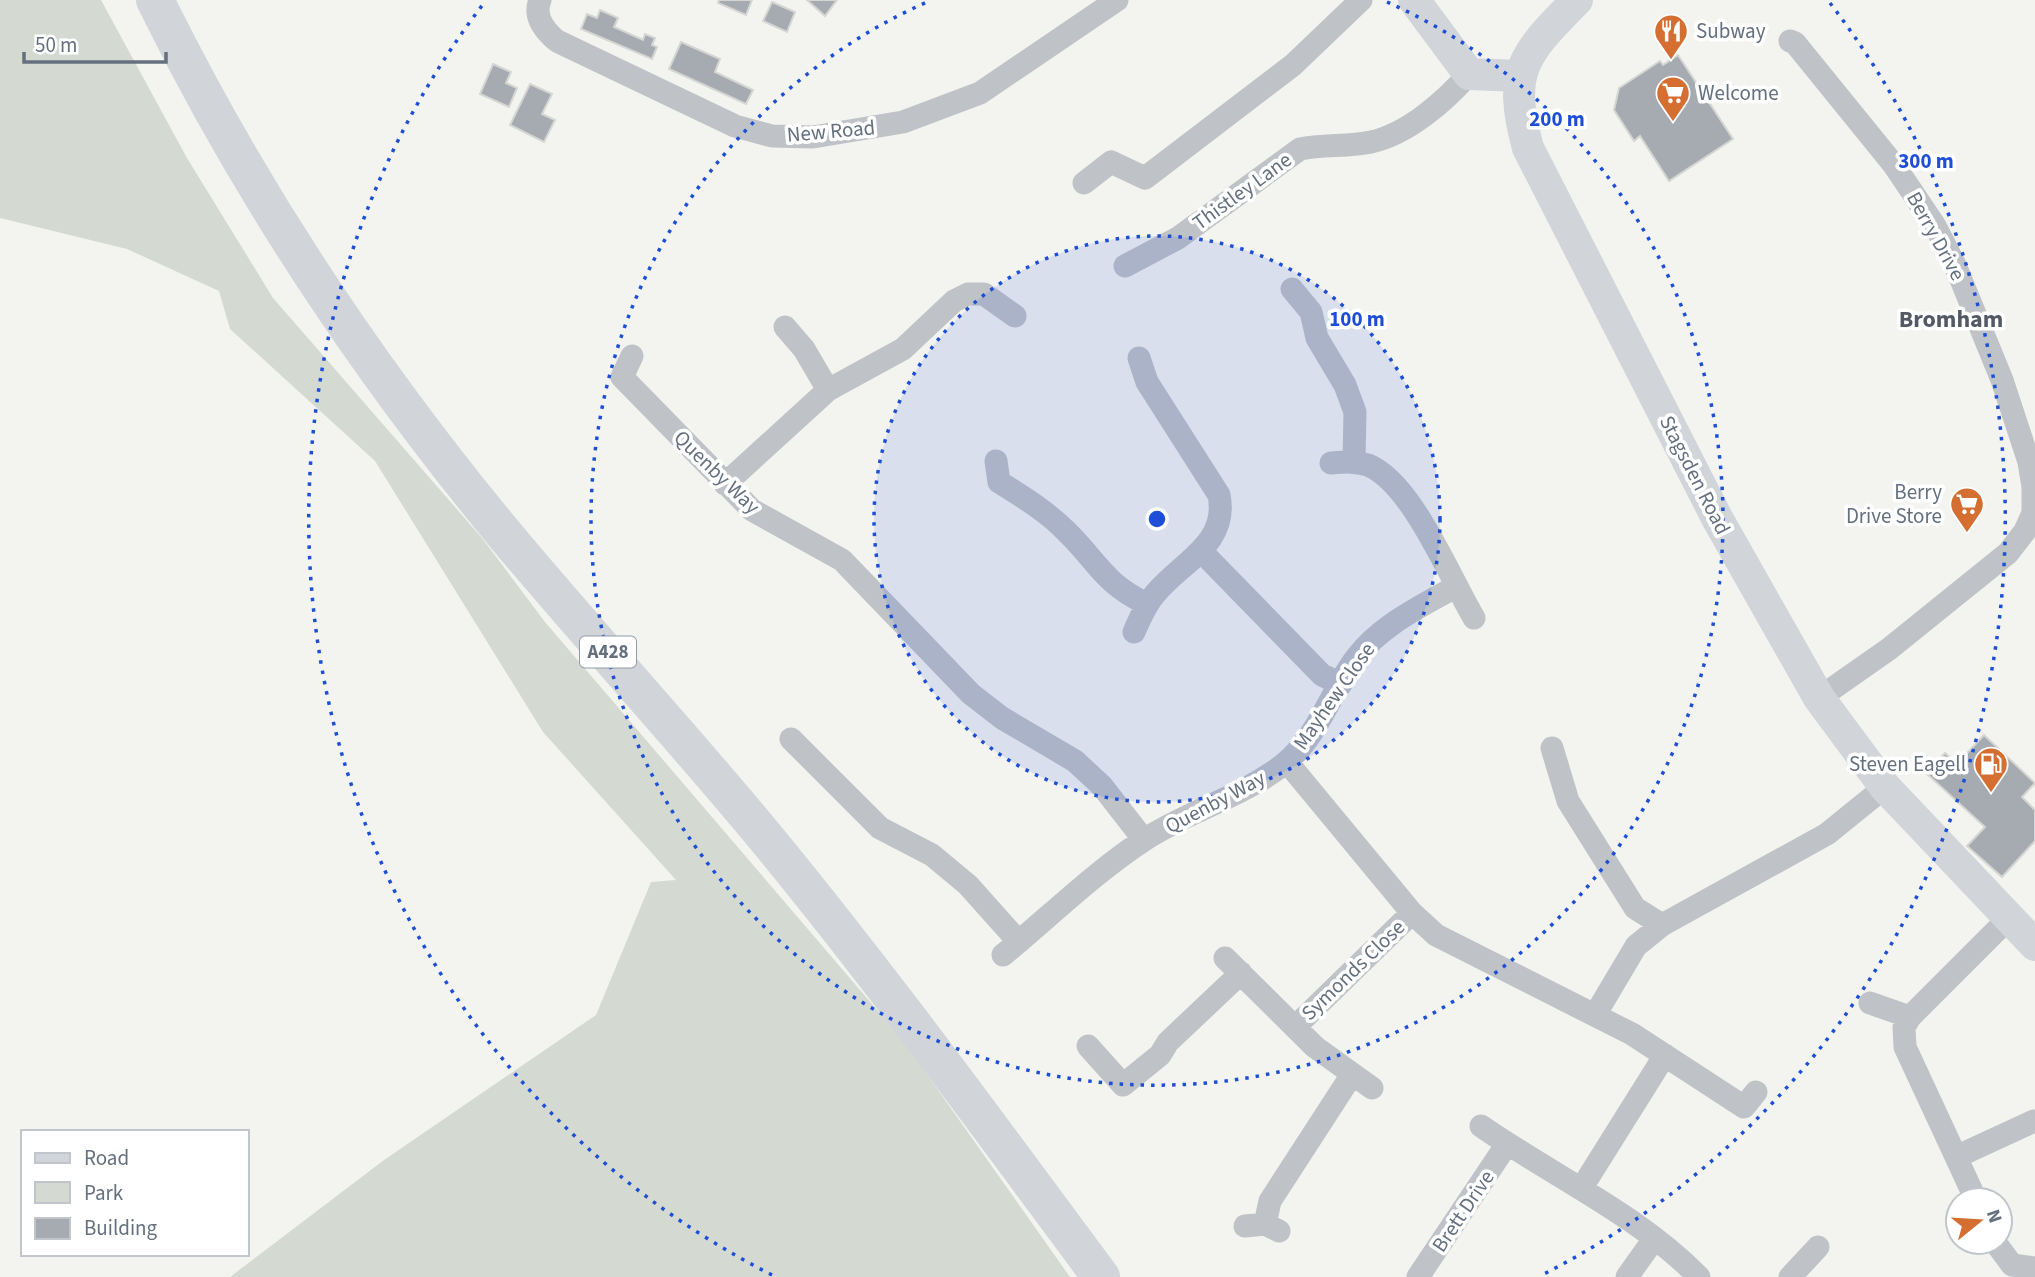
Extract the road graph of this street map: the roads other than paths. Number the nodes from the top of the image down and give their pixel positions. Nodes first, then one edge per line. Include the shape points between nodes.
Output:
1 (155, 0) edge
2 (1117, 0) edge
3 (1361, 0) edge
4 (1414, 0) edge
5 (1577, 0) edge
6 (540, 10) edge
7 (1085, 10) edge
8 (1790, 41) dead end
9 (1469, 74) junction
10 (1520, 76) junction
11 (1084, 183) dead end
12 (1125, 266) dead end
13 (1292, 289) dead end
14 (1015, 316) dead end
15 (785, 327) dead end
16 (632, 356) dead end
17 (1139, 358) dead end
18 (828, 390) junction
19 (2027, 431) edge
20 (996, 461) dead end
21 (1354, 461) junction
22 (1331, 463) dead end
23 (725, 484) junction
24 (1202, 552) junction
25 (1455, 587) junction
26 (1147, 604) junction
27 (1474, 618) dead end
28 (1134, 632) dead end
29 (1341, 684) junction
30 (1819, 698) junction
31 (791, 739) dead end
32 (1552, 748) dead end
33 (1287, 762) junction
34 (1885, 787) junction
35 (1144, 840) junction
36 (1412, 913) junction
37 (2010, 917) junction
38 (1662, 925) junction
39 (2035, 945) edge
40 (1870, 1003) dead end
41 (1595, 1015) junction
42 (1910, 1017) junction
43 (1295, 1027) junction
44 (1088, 1045) dead end
45 (1665, 1055) junction
46 (1351, 1076) junction
47 (1372, 1088) dead end
48 (1756, 1092) dead end
49 (2034, 1121) edge
50 (1481, 1126) dead end
51 (1507, 1144) junction
52 (1956, 1157) junction
53 (1969, 1186) edge
54 (1581, 1189) junction
55 (1263, 1227) dead end
56 (1654, 1239) junction
57 (1818, 1247) dead end
58 (2035, 1268) edge
59 (2010, 1271) edge
60 (1101, 1277) edge
61 (1418, 1277) edge
62 (1627, 1277) edge
63 (1699, 1277) edge
64 (1790, 1277) edge

1 - 60 highway, A428 via 279,222 382,377 505,535 767,840 931,1048
2 - 7 street, New Road
3 - 11 street via 1293,65 1145,178 1111,162
4 - 9 street
5 - 10 street via 1527,56
6 - 7 street, New Road via 558,41 735,126 772,136 813,137 903,122 980,93
8 - 19 street, Berry Drive via 1894,165 1935,226
9 - 10 street
9 - 12 street, Thistley Lane via 1406,128 1371,142 1300,149 1178,237
10 - 30 street, Stagsden Road via 1517,108 1528,148 1735,553
13 - 21 street via 1321,309 1317,338 1345,384 1355,412
14 - 18 street via 984,294 968,294 954,301 903,349
15 - 18 street
16 - 23 street, Quenby Way via 622,377
17 - 24 street via 1147,382 1219,495 1219,526
18 - 23 street
19 - 30 street, Berry Drive via 2033,513 2008,553 1889,649
20 - 26 street via 999,482 1068,532 1113,585
21 - 22 street
21 - 25 street via 1388,477 1406,495
23 - 35 street, Quenby Way via 752,510 842,560 971,694 1075,761 1102,786
24 - 26 street
24 - 29 street via 1322,675
25 - 27 street
25 - 29 street, Mayhew Close via 1373,640
26 - 28 street
29 - 33 street, Mayhew Close
30 - 34 street, Stagsden Road
31 - 35 street via 880,828 932,855 968,885 1011,948
32 - 38 street via 1568,801 1635,908
33 - 35 street, Quenby Way
33 - 36 street, Quenby Way
34 - 37 street, Stagsden Road
34 - 38 street via 1827,834
36 - 41 street, Quenby Way via 1463,951
36 - 43 street, Symonds Close
37 - 39 street, Stagsden Road
37 - 42 street
38 - 41 street via 1636,946
40 - 42 street
41 - 45 street, Quenby Way
42 - 52 street via 1905,1047
43 - 44 street, Symonds Close via 1233,966 1160,1055 1123,1085
43 - 46 street, Symonds Close
45 - 48 street, Quenby Way via 1744,1107
45 - 54 street
46 - 47 street, Symonds Close
46 - 55 street via 1270,1200
49 - 52 street
50 - 51 street
51 - 54 street
51 - 61 street, Brett Drive
52 - 53 street
54 - 56 street
56 - 62 street
56 - 63 street
57 - 64 street
58 - 59 street

